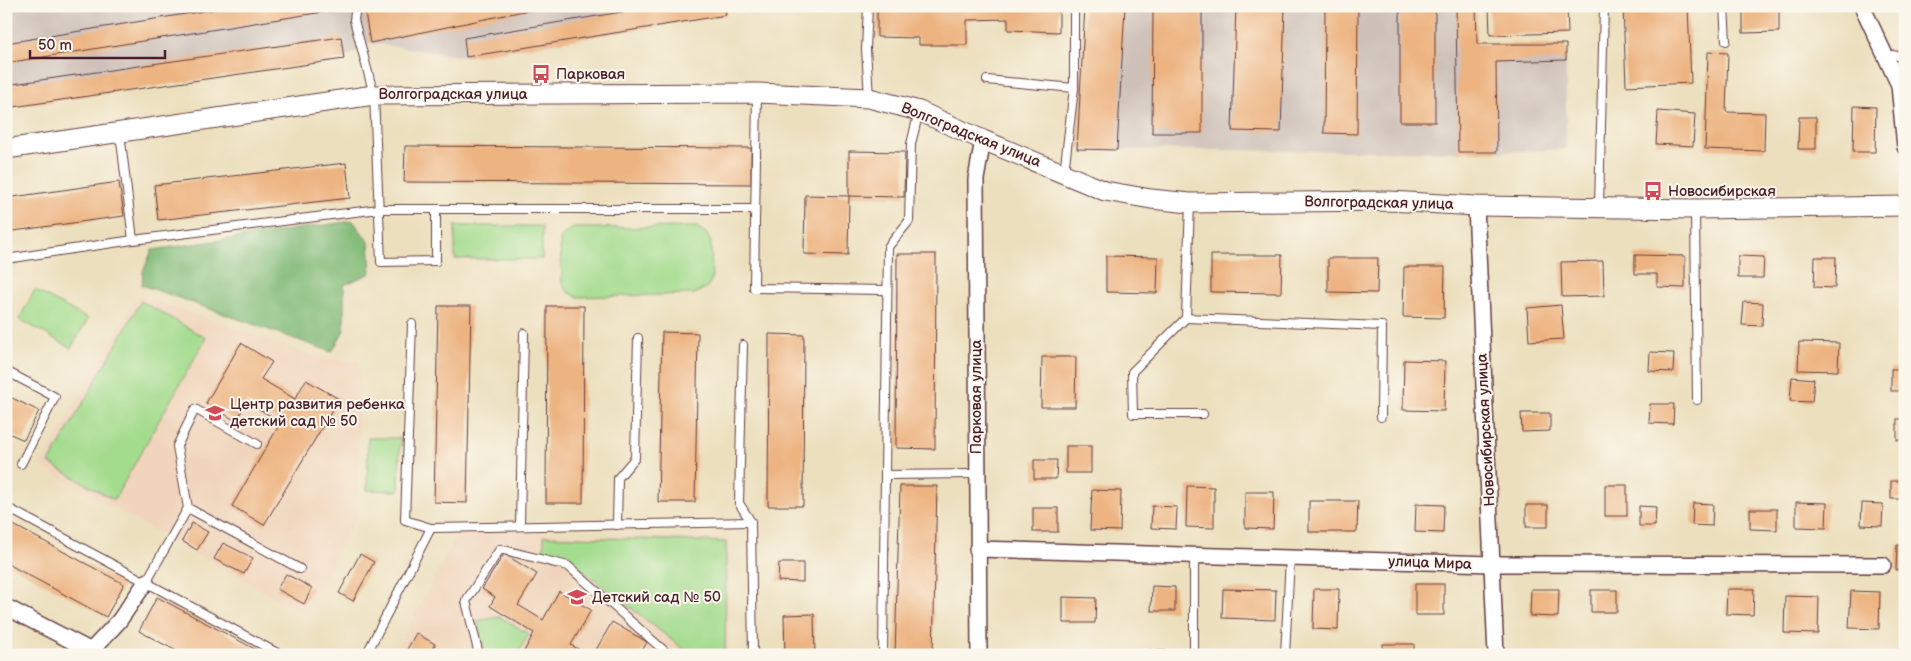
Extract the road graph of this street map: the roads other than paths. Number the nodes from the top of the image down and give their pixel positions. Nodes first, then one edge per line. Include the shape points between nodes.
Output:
1 (356, 6) edge
2 (868, 6) edge
3 (1074, 6) edge
4 (1604, 6) edge
5 (1724, 6) edge
6 (1862, 6) edge
7 (1726, 41) dead end
8 (1886, 54) junction
9 (1905, 57) edge
10 (987, 80) dead end
11 (1074, 88) junction
12 (756, 93) junction
13 (374, 94) junction
14 (869, 98) junction
15 (919, 111) junction
16 (120, 132) junction
17 (983, 140) junction
18 (1905, 147) edge
19 (6, 149) edge
20 (1064, 173) junction
21 (1190, 203) junction
22 (1476, 206) junction
23 (1905, 206) edge
24 (1599, 208) junction
25 (755, 209) junction
26 (1695, 209) junction
27 (379, 210) junction
28 (436, 210) junction
29 (133, 240) junction
30 (6, 259) edge
31 (887, 290) junction
32 (1186, 318) junction
33 (412, 324) dead end
34 (524, 333) dead end
35 (638, 338) dead end
36 (742, 345) dead end
37 (6, 372) edge
38 (1697, 400) dead end
39 (1203, 414) dead end
40 (1381, 417) dead end
41 (257, 444) dead end
42 (21, 464) dead end
43 (976, 474) junction
44 (885, 475) junction
45 (6, 507) edge
46 (188, 508) junction
47 (751, 522) junction
48 (520, 525) junction
49 (617, 525) junction
50 (430, 528) junction
51 (977, 549) junction
52 (1194, 556) junction
53 (1290, 558) junction
54 (1492, 564) junction
55 (1882, 565) dead end
56 (300, 570) dead end
57 (146, 582) junction
58 (6, 607) edge
59 (92, 653) edge
60 (281, 655) edge
61 (366, 655) edge
62 (479, 655) edge
63 (669, 655) edge
64 (753, 655) edge
65 (883, 655) edge
66 (979, 655) edge
67 (1194, 655) edge
68 (1286, 655) edge
69 (1496, 655) edge

1 - 13 lane via 354,20
2 - 14 lane
3 - 11 lane
4 - 24 lane
5 - 7 lane
6 - 8 street
8 - 9 lane
8 - 18 street via 1899,85
10 - 11 lane
11 - 20 lane
12 - 13 street, Волгоградская улица
12 - 14 street, Волгоградская улица
12 - 25 lane
13 - 16 street, Волгоградская улица
13 - 27 lane
14 - 15 street, Волгоградская улица
15 - 17 street, Волгоградская улица
15 - 31 lane via 911,144 909,221 888,246
16 - 19 street, Волгоградская улица
16 - 29 lane
17 - 20 street, Волгоградская улица
17 - 43 street, Парковая улица via 976,179
20 - 21 street, Волгоградская улица via 1105,190
21 - 22 street, Волгоградская улица via 1390,201
21 - 32 lane
22 - 24 street, Волгоградская улица
22 - 54 street, Новосибирская улица
23 - 26 street, Волгоградская улица
24 - 26 street, Волгоградская улица
25 - 28 lane
25 - 31 lane via 754,288
26 - 38 lane
27 - 28 lane
27 - 28 lane via 381,262 436,261
27 - 29 lane
29 - 30 lane
31 - 44 lane
32 - 39 lane via 1132,372 1133,414
32 - 40 lane via 1382,326
33 - 50 lane via 405,520
34 - 48 lane
35 - 49 lane via 635,458 618,478
36 - 47 lane via 739,503
37 - 42 lane via 55,397
41 - 46 lane via 196,409 177,446
43 - 44 lane
43 - 51 street, Парковая улица
44 - 65 lane
45 - 57 lane
46 - 56 lane
46 - 57 lane
47 - 49 lane
47 - 64 lane
48 - 49 lane
48 - 50 lane
50 - 61 lane
51 - 52 street, улица Мира
51 - 66 street, Парковая улица
52 - 53 street, улица Мира
52 - 67 lane
53 - 54 street, улица Мира
53 - 68 lane
54 - 55 street, улица Мира
54 - 69 street, Новосибирская улица
57 - 59 street
57 - 60 lane
58 - 59 street
62 - 63 lane via 466,601 500,548 568,566

